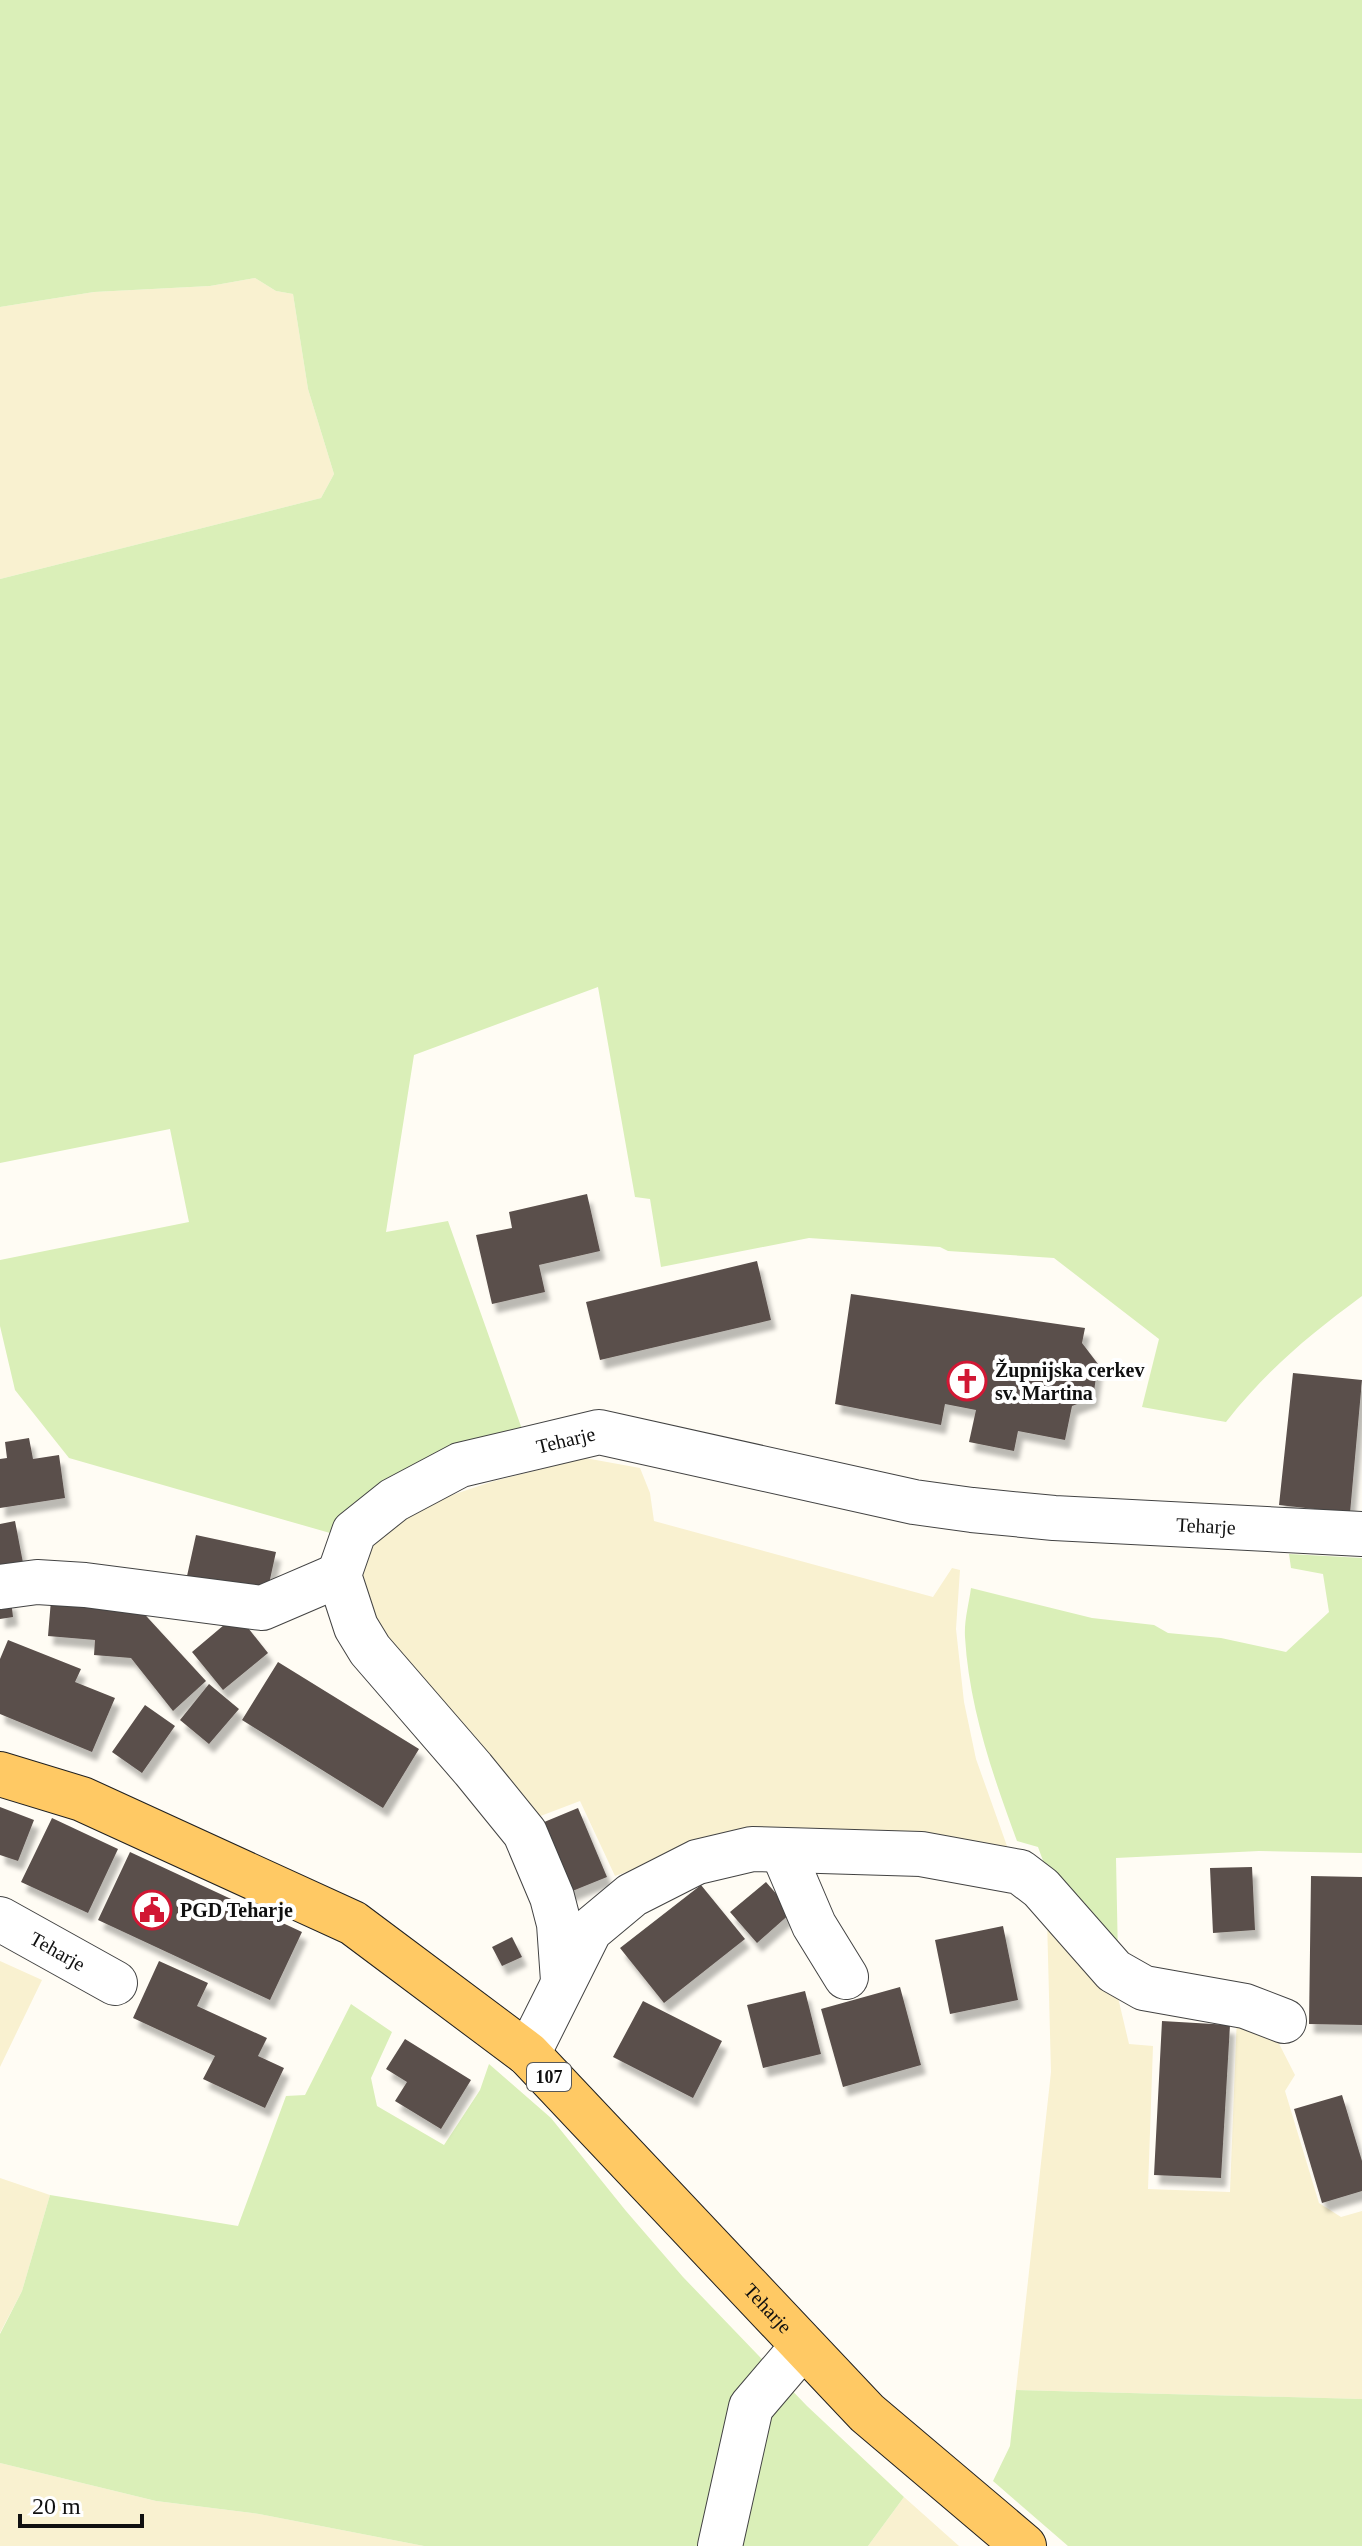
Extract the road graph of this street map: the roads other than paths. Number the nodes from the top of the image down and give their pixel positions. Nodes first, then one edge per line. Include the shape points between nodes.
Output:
1 (1362, 1534) edge
2 (339, 1575) junction
3 (0, 1587) edge
4 (0, 1774) edge
5 (782, 1850) junction
6 (0, 1919) edge
7 (846, 1977) dead end
8 (563, 1981) junction
9 (115, 1983) dead end
10 (1284, 2021) dead end
11 (528, 2054) junction
12 (803, 2346) junction
13 (720, 2546) edge
14 (1024, 2546) edge

1 - 2 street, Teharje via 972,1510 914,1502 599,1432 460,1465 394,1500 354,1532
2 - 3 street via 262,1608 85,1585 37,1582
2 - 8 street via 356,1627 370,1650 525,1833 559,1924
4 - 11 main road, Teharje / 107 via 82,1799 353,1923
5 - 7 street via 814,1925
5 - 8 street via 752,1849 697,1862 632,1895 590,1930
5 - 10 street via 921,1854 1020,1872 1041,1888 1114,1971 1144,1988 1245,2006
6 - 9 street, Teharje
8 - 11 street
11 - 12 main road, Teharje / 107
12 - 13 street via 751,2407
12 - 14 main road, Teharje / 107 via 867,2413

